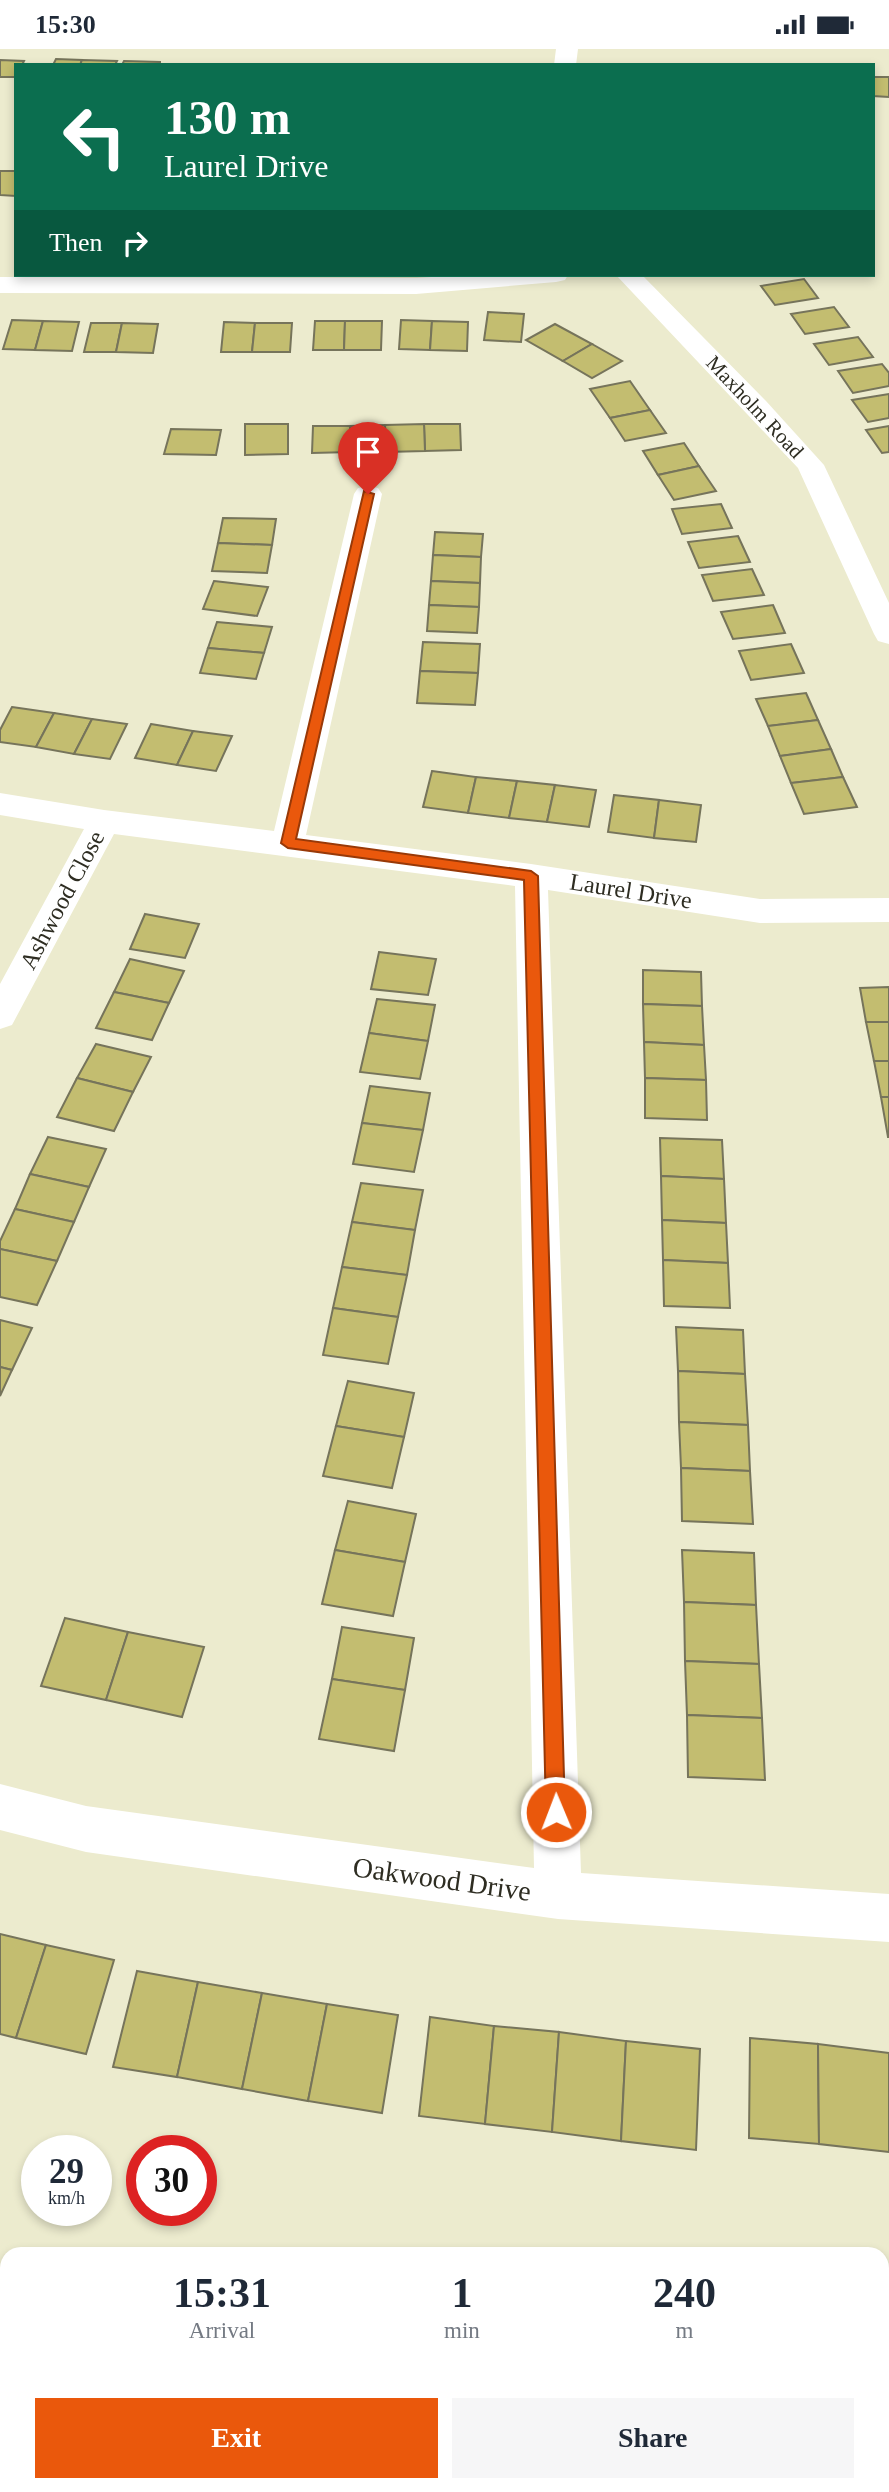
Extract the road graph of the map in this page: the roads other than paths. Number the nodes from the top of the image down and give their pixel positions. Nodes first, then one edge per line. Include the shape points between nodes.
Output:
1 (531, 277) edge
2 (630, 277) edge
3 (0, 285) edge
4 (368, 494) dead end
5 (889, 634) edge
6 (0, 804) edge
7 (104, 821) junction
8 (288, 843) junction
9 (531, 876) junction
10 (889, 910) edge
11 (0, 1016) edge
12 (0, 1807) edge
13 (558, 1895) junction
14 (889, 1918) edge

1 - 3 street via 416,286
2 - 5 street, Maxholm Road via 810,465
4 - 8 street
6 - 7 street, Laurel Drive
7 - 8 street, Laurel Drive
7 - 11 street, Ashwood Close
8 - 9 street, Laurel Drive
9 - 10 street, Laurel Drive via 760,911
9 - 13 street
12 - 13 street, Oakwood Drive via 86,1829
13 - 14 street, Oakwood Drive

